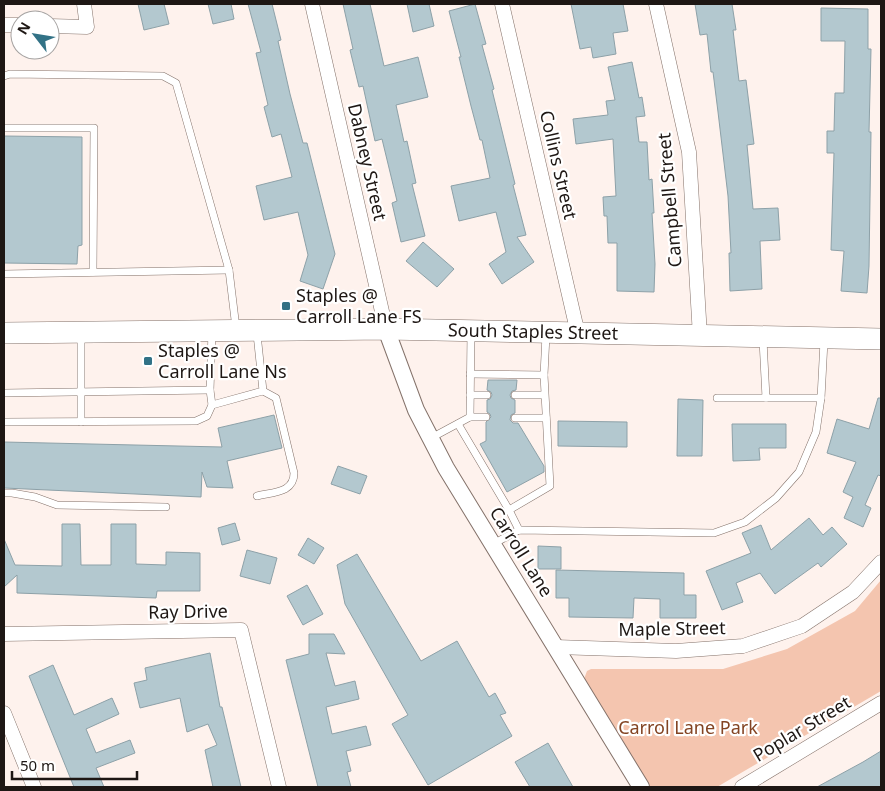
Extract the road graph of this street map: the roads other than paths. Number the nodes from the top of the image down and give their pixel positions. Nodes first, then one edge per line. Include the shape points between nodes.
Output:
1 (84, 4) edge
2 (312, 4) edge
3 (502, 4) edge
4 (656, 4) edge
5 (60, 26) edge
6 (4, 76) edge
7 (4, 128) edge
8 (229, 270) junction
9 (93, 272) junction
10 (4, 274) edge
11 (386, 330) junction
12 (212, 331) junction
13 (246, 331) junction
14 (471, 331) junction
15 (4, 333) edge
16 (81, 333) junction
17 (546, 333) junction
18 (578, 334) junction
19 (700, 336) junction
20 (763, 337) junction
21 (824, 338) junction
22 (881, 339) edge
23 (470, 374) junction
24 (544, 375) junction
25 (210, 390) junction
26 (263, 391) junction
27 (82, 392) junction
28 (4, 393) edge
29 (470, 395) junction
30 (487, 395) dead end
31 (515, 395) dead end
32 (544, 395) junction
33 (717, 398) dead end
34 (766, 398) junction
35 (821, 398) junction
36 (212, 405) junction
37 (470, 417) junction
38 (486, 417) dead end
39 (515, 418) dead end
40 (546, 418) junction
41 (4, 422) edge
42 (81, 422) junction
43 (458, 424) junction
44 (431, 438) junction
45 (4, 494) edge
46 (257, 496) dead end
47 (166, 507) dead end
48 (508, 510) junction
49 (520, 530) junction
50 (493, 544) junction
51 (881, 562) edge
52 (4, 634) edge
53 (556, 647) junction
54 (881, 703) edge
55 (4, 713) edge
56 (34, 787) edge
57 (279, 787) edge
58 (641, 787) edge
59 (742, 787) edge

1 - 5 street via 87,26
2 - 11 street, Dabney Street
3 - 18 street, Collins Street
4 - 19 street, Campbell Street via 689,152
6 - 8 lane via 163,76 176,83
7 - 9 lane via 94,128
8 - 9 lane
8 - 13 lane
9 - 10 lane
11 - 13 main road, South Staples Street
11 - 14 main road, South Staples Street
11 - 44 street, Carroll Lane via 416,410
12 - 13 main road, South Staples Street
12 - 16 main road, South Staples Street
12 - 25 lane
13 - 26 lane
14 - 17 main road, South Staples Street
14 - 23 lane
15 - 16 main road, South Staples Street
16 - 27 lane
17 - 18 main road, South Staples Street
17 - 24 lane
18 - 19 main road, South Staples Street
19 - 20 main road, South Staples Street
20 - 21 main road, South Staples Street
20 - 34 lane
21 - 22 main road, South Staples Street
21 - 35 lane
23 - 24 lane
23 - 29 lane
24 - 32 lane
25 - 27 lane
25 - 36 lane
26 - 36 lane
26 - 46 lane via 276,398 294,481 288,488
27 - 28 lane
27 - 42 lane
29 - 30 lane
29 - 37 lane
31 - 32 lane
32 - 40 lane
33 - 34 lane
34 - 35 lane
35 - 49 lane via 816,432 800,472 776,498 745,522 714,533
36 - 42 lane via 207,416 196,421
37 - 38 lane
37 - 43 lane
39 - 40 lane
40 - 48 lane via 550,486
41 - 42 lane
43 - 44 lane
43 - 48 lane
44 - 50 street, Carroll Lane
45 - 47 lane via 35,496 57,505
48 - 49 lane
49 - 50 lane
50 - 53 street, Carroll Lane
51 - 53 street, Maple Street via 854,592 802,626 743,646 676,652
52 - 57 street, Ray Drive via 241,630
53 - 58 street, Carroll Lane
54 - 59 street, Poplar Street
55 - 56 street

